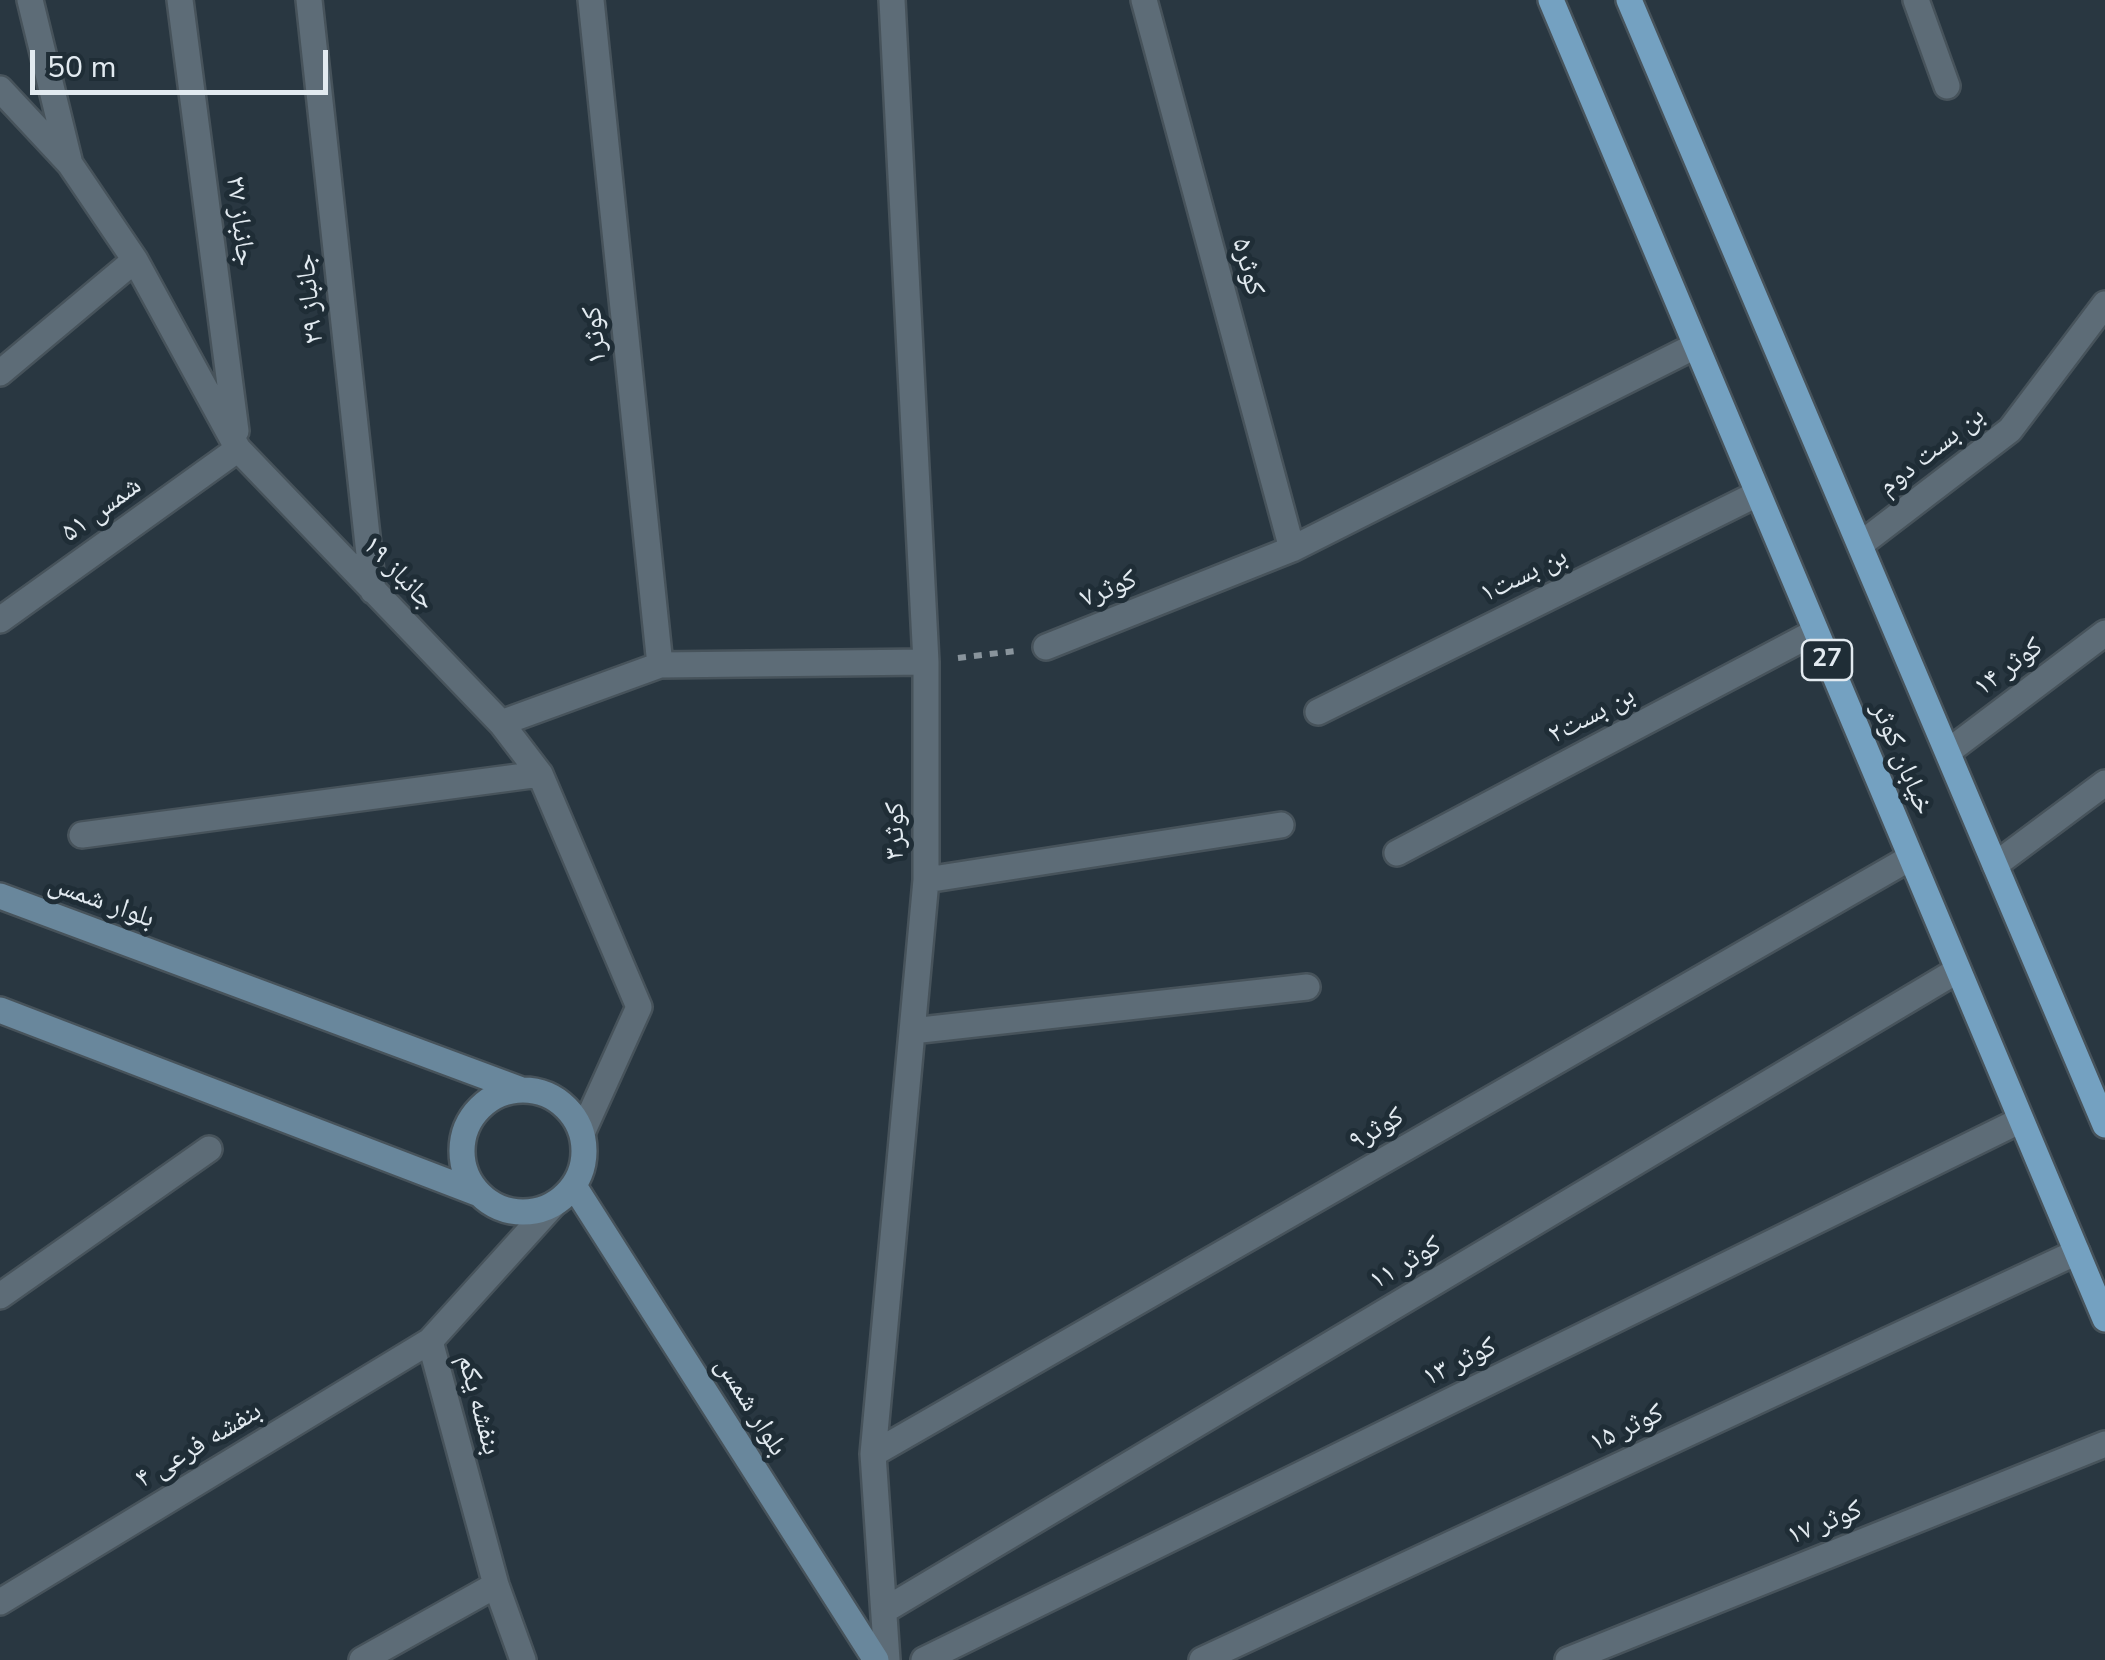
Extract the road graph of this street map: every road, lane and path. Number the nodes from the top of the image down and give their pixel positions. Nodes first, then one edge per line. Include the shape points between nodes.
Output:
1 (30, 0) edge
2 (180, 0) edge
3 (309, 0) edge
4 (591, 0) edge
5 (892, 0) edge
6 (1144, 0) edge
7 (1551, 0) edge
8 (1629, 0) edge
9 (1916, 0) edge
10 (1947, 86) dead end
11 (0, 89) edge
12 (70, 164) junction
13 (136, 260) junction
14 (2105, 304) edge
15 (1694, 346) junction
16 (0, 373) edge
17 (238, 449) junction
18 (1757, 494) junction
19 (1861, 544) junction
20 (1292, 549) junction
21 (373, 591) junction
22 (0, 620) edge
23 (1815, 632) junction
24 (2105, 632) edge
25 (1046, 647) joint
26 (926, 662) junction
27 (660, 664) junction
28 (1318, 712) dead end
29 (500, 723) junction
30 (1949, 752) junction
31 (540, 774) junction
32 (2105, 784) edge
33 (1281, 825) dead end
34 (82, 835) dead end
35 (1397, 854) dead end
36 (1910, 858) junction
37 (1995, 865) junction
38 (926, 880) junction
39 (0, 896) edge
40 (1958, 970) junction
41 (1306, 987) dead end
42 (0, 1010) edge
43 (912, 1032) junction
44 (519, 1090) junction
45 (2102, 1111) edge
46 (2022, 1120) junction
47 (582, 1133) junction
48 (209, 1149) dead end
49 (574, 1186) junction
50 (477, 1193) junction
51 (553, 1205) junction
52 (2077, 1252) junction
53 (0, 1296) edge
54 (2105, 1319) edge
55 (430, 1341) junction
56 (2105, 1444) edge
57 (873, 1454) junction
58 (496, 1585) junction
59 (0, 1602) edge
60 (885, 1610) junction
61 (362, 1660) edge
62 (524, 1660) edge
63 (876, 1660) edge
64 (887, 1660) edge
65 (924, 1660) edge
66 (1202, 1660) edge
67 (1568, 1660) edge

1 - 12 street
2 - 17 street, جانباز ۲۷
3 - 21 street, جانباز ۲۹
4 - 27 street, کوثر۱
5 - 26 street, کوثر۳
6 - 20 street, کوثر۵
7 - 15 main road, خیابان کوثر / 27
8 - 19 main road, خیابان کوثر
9 - 10 street
11 - 12 street, جانباز ۱۹
12 - 13 street, جانباز ۱۹
13 - 16 street
13 - 17 street, جانباز ۱۹
14 - 19 street, بن بست دوم via 2010,430
15 - 18 main road, خیابان کوثر / 27
15 - 20 street, کوثر۷
17 - 21 street, جانباز ۱۹
17 - 22 street, شمس ۵۱
18 - 23 main road, خیابان کوثر / 27
18 - 28 street, بن بست۱
19 - 30 main road, خیابان کوثر
20 - 25 street, کوثر۷
21 - 29 street, جانباز ۱۹
23 - 35 street, بن بست۲
23 - 36 main road, خیابان کوثر / 27
24 - 30 street, کوثر ۱۴
25 - 26 path
26 - 27 street
26 - 38 street, کوثر۳
27 - 29 street
29 - 31 street, جانباز ۱۹
30 - 37 main road, خیابان کوثر
31 - 34 street
31 - 47 street, جانباز ۱۹ via 639,1007
32 - 37 street
33 - 38 street
36 - 40 main road, خیابان کوثر / 27
36 - 57 street, کوثر۹
37 - 45 main road, خیابان کوثر
38 - 43 street, کوثر۳
39 - 44 street, بلوار شمس
40 - 46 main road, خیابان کوثر / 27
40 - 60 street, کوثر ۱۱
41 - 43 street
42 - 50 street
43 - 57 street, کوثر۳
44 - 47 street via 546,1094 569,1110
44 - 50 street via 493,1097 472,1116 462,1142 464,1169
46 - 52 main road, خیابان کوثر / 27
46 - 65 street, کوثر ۱۳
47 - 49 street via 584,1160
48 - 53 street
49 - 51 street
49 - 63 street, بلوار شمس
50 - 51 street via 500,1208 528,1212
51 - 55 street, بنفشه یکم
52 - 54 main road, خیابان کوثر / 27
52 - 66 street, کوثر ۱۵
55 - 58 street, بنفشه یکم
55 - 59 street, بنفشه فرعی ۴
56 - 67 street, کوثر ۱۷
57 - 60 street, کوثر۳
58 - 61 street
58 - 62 street, بنفشه یکم
60 - 64 street, کوثر۳

